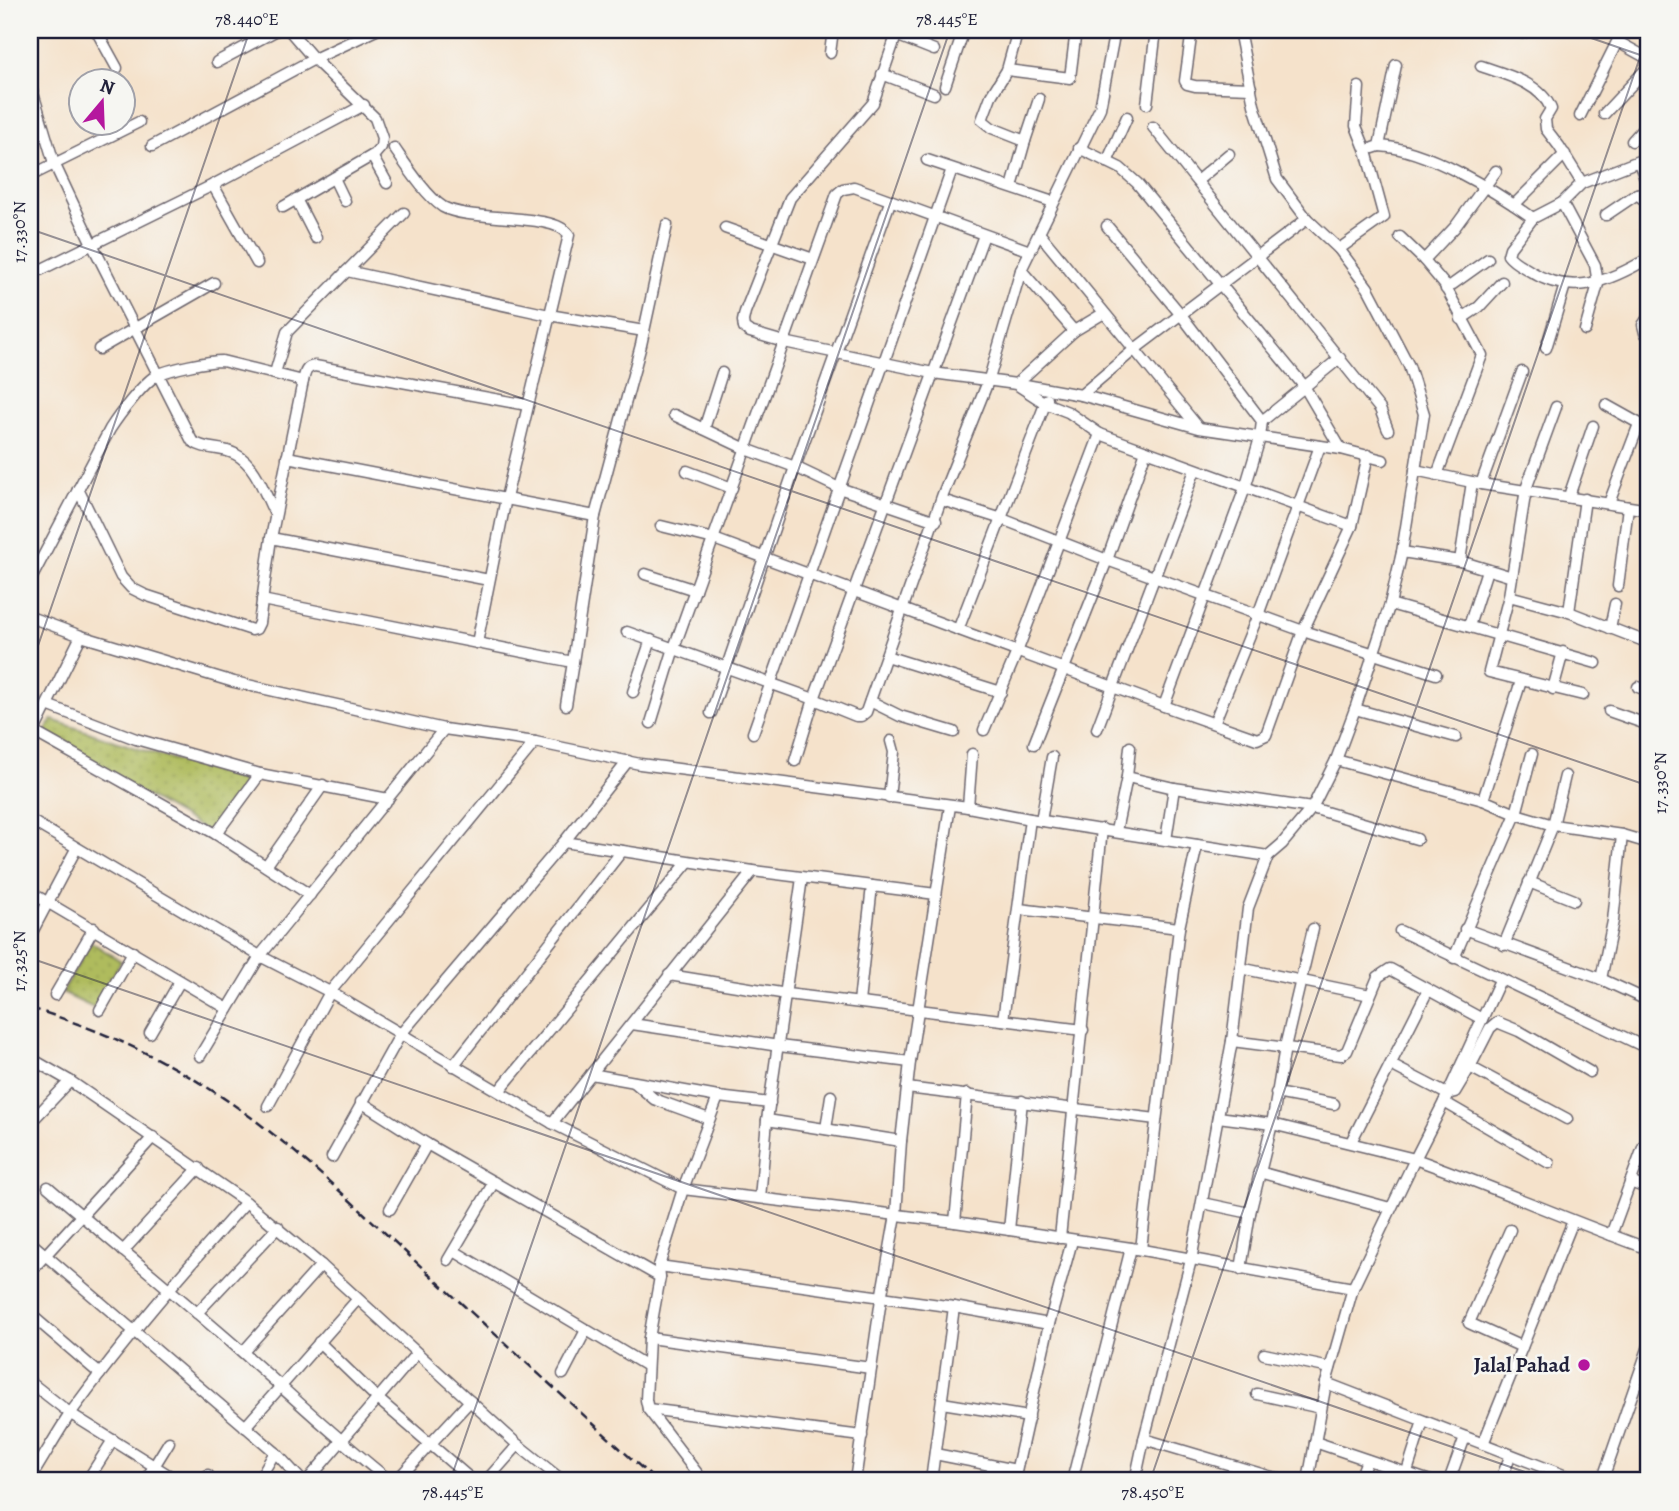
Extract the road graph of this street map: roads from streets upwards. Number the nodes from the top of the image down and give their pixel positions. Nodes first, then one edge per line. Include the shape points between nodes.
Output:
1 (96, 30) edge
2 (277, 30) edge
3 (289, 30) edge
4 (376, 30) edge
5 (833, 30) edge
6 (964, 30) edge
7 (1018, 30) edge
8 (1076, 30) edge
9 (1115, 30) edge
10 (1156, 30) edge
11 (1192, 30) edge
12 (1239, 30) edge
13 (1623, 30) edge
14 (897, 33) edge
15 (1618, 42) junction
16 (933, 50) dead end
17 (830, 54) dead end
18 (314, 59) junction
19 (1649, 59) edge
20 (217, 62) dead end
21 (1396, 65) dead end
22 (116, 66) edge
23 (1481, 66) dead end
24 (1649, 66) edge
25 (1007, 70) junction
26 (882, 74) junction
27 (30, 83) edge
28 (945, 86) dead end
29 (1359, 87) dead end
30 (1251, 88) junction
31 (934, 94) dead end
32 (1039, 99) dead end
33 (1147, 104) dead end
34 (364, 106) junction
35 (1604, 114) dead end
36 (1580, 116) dead end
37 (1127, 117) dead end
38 (139, 122) dead end
39 (1649, 122) edge
40 (1153, 128) dead end
41 (1025, 141) junction
42 (1632, 141) dead end
43 (152, 146) dead end
44 (1379, 146) junction
45 (394, 148) dead end
46 (1079, 148) junction
47 (1366, 151) junction
48 (1229, 154) dead end
49 (1565, 154) junction
50 (372, 156) junction
51 (1649, 157) edge
52 (927, 160) dead end
53 (1107, 162) junction
54 (54, 163) junction
55 (1639, 163) junction
56 (951, 169) junction
57 (1496, 171) dead end
58 (30, 176) edge
59 (334, 178) junction
60 (1198, 181) junction
61 (387, 183) dead end
62 (1582, 183) junction
63 (213, 185) junction
64 (1012, 187) junction
65 (1485, 188) junction
66 (1649, 190) edge
67 (1637, 194) junction
68 (296, 199) junction
69 (345, 201) dead end
70 (890, 202) junction
71 (1053, 202) junction
72 (1562, 203) junction
73 (1649, 204) edge
74 (1514, 205) junction
75 (283, 207) dead end
76 (404, 214) dead end
77 (1606, 215) dead end
78 (933, 218) junction
79 (1533, 218) junction
80 (1307, 219) junction
81 (667, 225) dead end
82 (1107, 226) dead end
83 (724, 228) dead end
84 (1039, 233) junction
85 (984, 234) junction
86 (1400, 237) dead end
87 (316, 238) dead end
88 (92, 244) junction
89 (771, 244) junction
90 (1339, 249) junction
91 (1030, 251) junction
92 (1255, 257) junction
93 (1649, 258) edge
94 (813, 259) junction
95 (1488, 259) dead end
96 (1424, 260) junction
97 (257, 263) dead end
98 (1021, 270) junction
99 (347, 271) junction
100 (30, 275) edge
101 (1502, 282) dead end
102 (214, 283) dead end
103 (1220, 284) junction
104 (1598, 284) junction
105 (1565, 285) junction
106 (1446, 289) junction
107 (1104, 313) junction
108 (549, 315) junction
109 (1182, 316) junction
110 (1649, 316) edge
111 (1461, 320) junction
112 (134, 329) junction
113 (1585, 330) dead end
114 (644, 331) junction
115 (1074, 331) junction
116 (1649, 337) edge
117 (784, 342) junction
118 (1546, 348) dead end
119 (99, 349) dead end
120 (1135, 349) junction
121 (835, 352) junction
122 (1340, 358) junction
123 (884, 363) junction
124 (1522, 372) dead end
125 (275, 373) junction
126 (722, 373) dead end
127 (933, 373) junction
128 (157, 375) junction
129 (989, 379) junction
130 (303, 381) junction
131 (1016, 384) junction
132 (1304, 386) junction
133 (1054, 390) junction
134 (1081, 395) junction
135 (1045, 402) junction
136 (527, 405) junction
137 (1606, 405) dead end
138 (1556, 407) dead end
139 (674, 415) dead end
140 (1262, 421) junction
141 (1593, 426) dead end
142 (1199, 428) junction
143 (1647, 428) edge
144 (704, 429) junction
145 (1388, 430) dead end
146 (1100, 434) junction
147 (1260, 438) junction
148 (1320, 446) junction
149 (746, 449) junction
150 (1341, 449) junction
151 (1146, 451) junction
152 (1368, 455) junction
153 (287, 457) junction
154 (1383, 460) dead end
155 (794, 467) junction
156 (1195, 470) junction
157 (1415, 470) junction
158 (687, 471) dead end
159 (1437, 475) junction
160 (1476, 483) junction
161 (732, 488) junction
162 (838, 488) junction
163 (1245, 488) junction
164 (78, 489) junction
165 (1526, 489) junction
166 (1569, 496) junction
167 (506, 498) junction
168 (1585, 499) junction
169 (942, 500) junction
170 (886, 503) junction
171 (1609, 503) junction
172 (1298, 506) junction
173 (1628, 506) junction
174 (1649, 510) edge
175 (276, 515) junction
176 (595, 516) junction
177 (1002, 519) junction
178 (936, 521) junction
179 (661, 526) dead end
180 (1352, 526) junction
181 (271, 538) junction
182 (714, 539) junction
183 (1059, 540) junction
184 (1402, 552) junction
185 (764, 558) junction
186 (1107, 560) junction
187 (1460, 561) junction
188 (1487, 570) junction
189 (645, 574) dead end
190 (809, 574) junction
191 (1512, 577) junction
192 (1154, 578) junction
193 (489, 580) junction
194 (30, 581) edge
195 (1618, 586) dead end
196 (695, 590) junction
197 (854, 591) junction
198 (1206, 596) junction
199 (1509, 596) junction
200 (262, 600) junction
201 (1390, 604) junction
202 (1615, 604) dead end
203 (903, 609) junction
204 (1569, 612) junction
205 (1258, 615) junction
206 (30, 617) edge
207 (1469, 626) junction
208 (1610, 628) junction
209 (958, 630) junction
210 (1303, 631) junction
211 (627, 632) dead end
212 (1499, 635) junction
213 (81, 636) junction
214 (651, 640) junction
215 (477, 643) junction
216 (1649, 643) edge
217 (674, 648) junction
218 (1017, 652) junction
219 (1563, 652) junction
220 (1373, 655) junction
221 (886, 656) junction
222 (573, 662) junction
223 (1596, 663) dead end
224 (726, 667) junction
225 (1063, 668) junction
226 (1436, 674) dead end
227 (1521, 681) junction
228 (770, 683) junction
229 (1114, 686) junction
230 (1637, 687) dead end
231 (1553, 689) junction
232 (1649, 691) edge
233 (633, 692) dead end
234 (1000, 692) junction
235 (1583, 695) dead end
236 (814, 699) junction
237 (870, 701) junction
238 (47, 705) junction
239 (566, 705) dead end
240 (1164, 706) junction
241 (1355, 709) junction
242 (1609, 711) dead end
243 (711, 713) dead end
244 (651, 723) dead end
245 (1214, 723) junction
246 (1649, 725) edge
247 (444, 729) junction
248 (1097, 729) dead end
249 (985, 730) dead end
250 (954, 732) dead end
251 (753, 733) dead end
252 (32, 736) edge
253 (1456, 737) dead end
254 (891, 741) dead end
255 (534, 742) junction
256 (1034, 744) dead end
257 (1130, 747) dead end
258 (972, 754) dead end
259 (1532, 754) dead end
260 (1052, 757) dead end
261 (1336, 760) junction
262 (628, 761) junction
263 (795, 761) dead end
264 (260, 774) junction
265 (1565, 776) dead end
266 (1127, 778) junction
267 (323, 785) junction
268 (1174, 788) junction
269 (889, 798) junction
270 (388, 799) junction
271 (1483, 800) junction
272 (950, 806) junction
273 (968, 807) junction
274 (1312, 808) junction
275 (1516, 814) junction
276 (30, 820) edge
277 (1035, 820) junction
278 (1553, 825) junction
279 (1102, 830) junction
280 (1116, 831) junction
281 (216, 834) junction
282 (1622, 835) junction
283 (1417, 839) dead end
284 (1166, 840) junction
285 (564, 842) junction
286 (1649, 843) edge
287 (1197, 845) junction
288 (76, 849) junction
289 (622, 852) junction
290 (1268, 856) junction
291 (688, 862) junction
292 (266, 866) junction
293 (753, 872) junction
294 (802, 878) junction
295 (1529, 882) junction
296 (872, 886) junction
297 (30, 892) edge
298 (936, 894) junction
299 (310, 895) junction
300 (1574, 900) dead end
301 (48, 902) junction
302 (1019, 909) junction
303 (1094, 916) junction
304 (94, 928) junction
305 (1180, 928) junction
306 (1313, 929) dead end
307 (1465, 929) junction
308 (1400, 931) dead end
309 (30, 936) edge
310 (1504, 945) junction
311 (133, 952) junction
312 (260, 956) junction
313 (1454, 958) junction
314 (1240, 968) junction
315 (669, 975) junction
316 (1601, 979) junction
317 (1300, 980) junction
318 (1500, 980) junction
319 (180, 981) junction
320 (1428, 990) junction
321 (330, 992) junction
322 (787, 994) junction
323 (55, 995) dead end
324 (1370, 995) junction
325 (1649, 1001) edge
326 (859, 1002) junction
327 (228, 1009) junction
328 (100, 1010) dead end
329 (919, 1011) junction
330 (1482, 1019) junction
331 (1003, 1020) junction
332 (632, 1024) junction
333 (1083, 1030) junction
334 (150, 1033) dead end
335 (400, 1035) junction
336 (1231, 1041) junction
337 (779, 1046) junction
338 (1284, 1047) junction
339 (1649, 1049) edge
340 (200, 1056) dead end
341 (30, 1058) edge
342 (910, 1062) junction
343 (1391, 1065) junction
344 (453, 1066) junction
345 (1470, 1067) junction
346 (1590, 1072) dead end
347 (591, 1074) junction
348 (70, 1081) junction
349 (633, 1082) junction
350 (906, 1088) junction
351 (499, 1091) junction
352 (1276, 1093) junction
353 (967, 1094) junction
354 (831, 1096) dead end
355 (718, 1097) junction
356 (1446, 1098) junction
357 (1022, 1101) junction
358 (361, 1102) junction
359 (770, 1103) junction
360 (1334, 1104) dead end
361 (268, 1106) dead end
362 (1074, 1109) junction
363 (1218, 1117) junction
364 (709, 1119) junction
365 (1156, 1119) junction
366 (1567, 1119) dead end
367 (767, 1121) junction
368 (30, 1123) edge
369 (552, 1123) junction
370 (1272, 1124) junction
371 (826, 1129) junction
372 (153, 1137) junction
373 (901, 1140) junction
374 (1649, 1140) edge
375 (1351, 1142) junction
376 (427, 1144) junction
377 (332, 1157) dead end
378 (1415, 1159) junction
379 (1549, 1163) dead end
380 (199, 1168) junction
381 (1259, 1172) junction
382 (494, 1182) junction
383 (1630, 1182) junction
384 (48, 1187) dead end
385 (683, 1189) junction
386 (1649, 1189) edge
387 (760, 1198) junction
388 (246, 1202) junction
389 (1203, 1203) junction
390 (1390, 1208) junction
391 (390, 1209) dead end
392 (1250, 1213) junction
393 (896, 1215) junction
394 (82, 1216) junction
395 (955, 1222) junction
396 (1573, 1222) junction
397 (278, 1227) junction
398 (1009, 1230) junction
399 (1510, 1230) dead end
400 (1611, 1235) junction
401 (1060, 1238) junction
402 (1072, 1241) junction
403 (30, 1242) edge
404 (1136, 1249) junction
405 (1649, 1249) edge
406 (123, 1251) junction
407 (46, 1256) junction
408 (1191, 1260) junction
409 (321, 1265) junction
410 (1241, 1269) junction
411 (659, 1271) junction
412 (30, 1272) edge
413 (169, 1288) junction
414 (1353, 1288) junction
415 (881, 1298) junction
416 (357, 1300) junction
417 (954, 1307) junction
418 (197, 1313) junction
419 (30, 1314) edge
420 (1049, 1324) junction
421 (586, 1330) junction
422 (133, 1333) junction
423 (649, 1338) junction
424 (319, 1342) junction
425 (1649, 1346) edge
426 (1522, 1347) junction
427 (243, 1352) junction
428 (416, 1354) junction
429 (1264, 1354) dead end
430 (647, 1366) junction
431 (871, 1368) junction
432 (1330, 1368) junction
433 (1645, 1368) edge
434 (100, 1374) junction
435 (563, 1374) dead end
436 (30, 1382) edge
437 (1326, 1383) junction
438 (281, 1385) junction
439 (1257, 1394) dead end
440 (378, 1399) junction
441 (470, 1401) junction
442 (942, 1403) junction
443 (1321, 1408) junction
444 (648, 1409) junction
445 (71, 1414) junction
446 (1029, 1417) junction
447 (1423, 1421) junction
448 (245, 1427) junction
449 (862, 1436) junction
450 (1465, 1437) junction
451 (1144, 1439) junction
452 (113, 1440) junction
453 (169, 1441) dead end
454 (340, 1441) junction
455 (430, 1443) junction
456 (1315, 1443) junction
457 (1483, 1444) junction
458 (518, 1445) junction
459 (275, 1452) junction
460 (935, 1454) junction
461 (1511, 1455) junction
462 (1367, 1460) junction
463 (154, 1467) junction
464 (1016, 1470) junction
465 (1551, 1476) edge
466 (1406, 1478) edge
467 (30, 1479) edge
468 (87, 1481) edge
469 (145, 1481) edge
470 (178, 1481) edge
471 (258, 1481) edge
472 (304, 1481) edge
473 (390, 1481) edge
474 (396, 1481) edge
475 (473, 1481) edge
476 (486, 1481) edge
477 (563, 1481) edge
478 (703, 1481) edge
479 (855, 1481) edge
480 (931, 1481) edge
481 (1014, 1481) edge
482 (1072, 1481) edge
483 (1135, 1481) edge
484 (1285, 1481) edge
485 (1308, 1481) edge
486 (1359, 1481) edge
487 (1430, 1481) edge
488 (1448, 1481) edge
489 (1500, 1481) edge
490 (1579, 1481) edge
491 (1602, 1481) edge

1 - 22 street
2 - 20 street
3 - 18 street
4 - 18 street
5 - 17 street
6 - 28 street
7 - 25 street
8 - 25 street via 1070,78
9 - 46 street via 1100,108
10 - 33 street
11 - 30 street via 1187,84
12 - 30 street
13 - 15 street
14 - 16 street
14 - 26 street
15 - 19 street
15 - 36 street
18 - 34 street
18 - 43 street
21 - 44 street
23 - 49 street via 1518,79 1542,95 1551,109 1545,119 1546,130
24 - 35 street
25 - 41 street via 982,120
26 - 31 street
26 - 89 street via 873,103 790,198
27 - 54 street
29 - 47 street via 1356,127
30 - 80 street via 1277,179
32 - 41 street
34 - 50 street via 379,124 382,138
34 - 63 street
37 - 53 street
38 - 54 street
39 - 42 street
40 - 60 street
41 - 64 street
44 - 47 street
44 - 65 street via 1412,151
45 - 108 street via 443,207 537,221 568,231
46 - 53 street
46 - 71 street
47 - 90 street via 1384,217
48 - 60 street
49 - 62 street
49 - 74 street
50 - 59 street
50 - 61 street
51 - 55 street
52 - 56 street
53 - 103 street via 1137,183
54 - 58 street
54 - 88 street
55 - 62 street
55 - 66 street
56 - 64 street
56 - 78 street
57 - 65 street
59 - 68 street
59 - 69 street
60 - 92 street
62 - 72 street
63 - 88 street
63 - 97 street
64 - 71 street
65 - 74 street
65 - 96 street
66 - 67 street
67 - 73 street
67 - 77 street
68 - 75 street
68 - 87 street
70 - 78 street
70 - 94 street via 854,187 843,189 837,194
70 - 121 street
71 - 84 street
72 - 79 street
72 - 104 street via 1595,265
74 - 79 street
76 - 99 street
78 - 85 street
78 - 123 street
79 - 105 street via 1508,255 1537,275
80 - 90 street
80 - 92 street
81 - 114 street
82 - 109 street
83 - 89 street
84 - 91 street
84 - 107 street
85 - 91 street
85 - 127 street
86 - 96 street
88 - 100 street
88 - 112 street
89 - 94 street
89 - 117 street via 743,321 750,332
90 - 157 street via 1368,288 1409,366 1424,414
91 - 98 street
92 - 103 street
92 - 122 street
93 - 104 street
94 - 117 street
95 - 106 street
96 - 106 street
98 - 115 street
98 - 129 street
99 - 108 street
99 - 125 street via 287,332
101 - 111 street
102 - 112 street
103 - 109 street
103 - 132 street
104 - 105 street
104 - 113 street
105 - 118 street
106 - 111 street
107 - 115 street
107 - 120 street
108 - 114 street
108 - 136 street
109 - 120 street
109 - 140 street
110 - 116 street via 1643,325
111 - 159 street via 1482,355
112 - 119 street
112 - 128 street
114 - 176 street
115 - 131 street
117 - 121 street
117 - 149 street
120 - 134 street
120 - 142 street
121 - 123 street
121 - 155 street
122 - 132 street
122 - 145 street via 1380,409
123 - 127 street
123 - 162 street
124 - 160 street
125 - 128 street via 211,361
125 - 130 street
126 - 144 street
127 - 129 street
127 - 170 street
128 - 164 street via 122,411
128 - 175 street via 192,441 243,460
129 - 131 street
129 - 169 street
130 - 136 street via 306,370 315,366
130 - 153 street
131 - 133 street
131 - 135 street
132 - 140 street
132 - 150 street
133 - 134 street
133 - 135 street
134 - 142 street
135 - 146 street
135 - 177 street
136 - 167 street
137 - 143 street
138 - 165 street
139 - 144 street
140 - 147 street
141 - 166 street
142 - 147 street
143 - 171 street
144 - 149 street
146 - 151 street
146 - 183 street
147 - 148 street
147 - 163 street
148 - 150 street
148 - 172 street
149 - 155 street
149 - 161 street
150 - 152 street
151 - 156 street
151 - 186 street
152 - 154 street
152 - 180 street
153 - 167 street
153 - 175 street
155 - 162 street
155 - 185 street
156 - 163 street
156 - 192 street
157 - 159 street
157 - 184 street
158 - 161 street
159 - 160 street
160 - 165 street
160 - 187 street
161 - 182 street
162 - 170 street
162 - 190 street
163 - 172 street
163 - 198 street
164 - 194 street
164 - 200 street via 121,577 131,588 252,630 259,624
165 - 166 street
165 - 191 street
166 - 168 street
167 - 176 street
167 - 193 street
168 - 171 street
168 - 204 street
169 - 177 street
169 - 178 street
170 - 178 street
170 - 197 street
171 - 173 street
172 - 180 street
172 - 205 street
173 - 174 street
173 - 195 street
175 - 181 street
176 - 222 street
177 - 183 street
177 - 209 street
178 - 203 street
179 - 182 street
180 - 210 street
181 - 193 street
181 - 200 street
182 - 185 street
182 - 196 street
183 - 186 street
183 - 218 street
184 - 187 street
184 - 201 street
185 - 190 street
185 - 224 street
186 - 192 street
186 - 225 street
187 - 188 street
188 - 191 street
188 - 207 street
189 - 196 street
190 - 197 street
190 - 228 street
191 - 199 street
192 - 198 street
192 - 229 street
193 - 215 street
196 - 217 street
197 - 203 street
197 - 236 street
198 - 205 street
198 - 240 street
199 - 204 street
199 - 212 street
200 - 215 street
201 - 207 street
201 - 220 street
202 - 208 street
203 - 209 street
203 - 221 street
204 - 208 street
205 - 210 street
205 - 245 street
206 - 213 street
207 - 212 street
208 - 216 street
209 - 218 street
210 - 220 street
210 - 245 street via 1266,735 1258,738
211 - 214 street
212 - 219 street
212 - 227 street via 1489,672
213 - 238 street
213 - 247 street via 234,681
214 - 217 street
214 - 233 street
215 - 222 street
217 - 224 street
217 - 244 street
218 - 225 street
218 - 234 street
219 - 223 street
219 - 231 street
220 - 226 street
220 - 241 street
221 - 234 street
221 - 237 street
222 - 239 street
224 - 228 street
224 - 243 street
225 - 229 street
225 - 256 street
227 - 231 street
227 - 271 street
228 - 236 street
228 - 251 street
229 - 240 street
229 - 248 street
230 - 232 street
231 - 235 street
234 - 249 street
236 - 237 street via 856,716 866,712
236 - 263 street
237 - 250 street
238 - 252 street
238 - 264 street via 136,738
240 - 245 street
241 - 253 street
241 - 261 street
242 - 246 street
247 - 255 street
247 - 270 street
252 - 281 street
254 - 269 street
255 - 262 street
255 - 321 street
257 - 266 street
258 - 273 street
259 - 275 street
260 - 277 street
261 - 271 street
261 - 274 street
262 - 269 street
262 - 285 street
264 - 267 street
264 - 281 street
265 - 278 street
266 - 268 street
266 - 280 street
267 - 270 street
267 - 292 street
268 - 274 street
268 - 284 street
269 - 272 street
270 - 299 street
271 - 275 street
272 - 273 street
272 - 298 street
273 - 277 street
274 - 283 street
274 - 290 street
275 - 278 street
275 - 307 street
276 - 288 street
277 - 279 street
277 - 302 street
278 - 282 street
278 - 295 street
279 - 280 street
279 - 303 street
280 - 284 street
281 - 292 street
282 - 286 street
282 - 316 street via 1613,921
284 - 287 street
285 - 289 street
285 - 335 street
287 - 290 street
287 - 305 street
288 - 301 street
288 - 312 street
289 - 291 street
289 - 344 street
290 - 314 street via 1248,908
291 - 293 street
291 - 351 street
292 - 299 street
293 - 294 street
293 - 315 street
294 - 296 street
294 - 322 street
295 - 300 street
295 - 310 street
296 - 298 street
296 - 326 street
297 - 301 street
298 - 329 street
299 - 312 street
301 - 304 street
301 - 309 street
302 - 303 street
302 - 331 street
303 - 305 street
303 - 333 street
304 - 311 street
304 - 323 street
305 - 365 street
306 - 317 street
307 - 310 street
307 - 313 street
308 - 313 street
310 - 316 street
311 - 319 street
311 - 328 street
312 - 321 street
312 - 327 street
313 - 318 street
314 - 317 street
314 - 336 street
315 - 322 street
315 - 332 street
316 - 325 street
317 - 324 street
317 - 338 street
318 - 330 street
318 - 339 street
319 - 327 street
319 - 334 street
320 - 324 street via 1390,969 1378,976
320 - 330 street
320 - 343 street
321 - 335 street
321 - 361 street
322 - 326 street
322 - 337 street
324 - 338 street via 1347,1051 1341,1055
326 - 329 street
327 - 340 street
329 - 331 street
329 - 342 street
330 - 356 street
331 - 333 street
332 - 337 street
332 - 347 street
333 - 362 street
335 - 344 street
335 - 358 street
336 - 338 street
336 - 363 street
337 - 342 street
337 - 359 street
338 - 352 street
341 - 348 street
342 - 350 street
343 - 356 street
343 - 375 street
344 - 351 street
345 - 346 street via 1497,1022
345 - 356 street
345 - 366 street
347 - 349 street
347 - 369 street
348 - 368 street
348 - 372 street
349 - 355 street
349 - 364 street via 654,1099
350 - 353 street
350 - 373 street
351 - 369 street
352 - 360 street
352 - 370 street
353 - 357 street
353 - 395 street
354 - 371 street
355 - 359 street
355 - 364 street
356 - 378 street
356 - 379 street
357 - 362 street
357 - 398 street
358 - 376 street
358 - 377 street
359 - 367 street
362 - 365 street
362 - 401 street
363 - 370 street
363 - 389 street
364 - 385 street
365 - 404 street
367 - 371 street
367 - 387 street
369 - 385 street
370 - 375 street
370 - 381 street
371 - 373 street
372 - 380 street
372 - 394 street
373 - 393 street
374 - 383 street
375 - 378 street
376 - 382 street
376 - 391 street
378 - 390 street
378 - 396 street
380 - 388 street
380 - 406 street
381 - 390 street
381 - 392 street
382 - 411 street
382 - 421 street via 451,1256
383 - 386 street
383 - 400 street
384 - 394 street
385 - 387 street
385 - 411 street
387 - 393 street
388 - 397 street
388 - 413 street
389 - 392 street
389 - 408 street
390 - 414 street
392 - 410 street
393 - 395 street
393 - 415 street
394 - 406 street
394 - 407 street
395 - 398 street
396 - 400 street
396 - 426 street
397 - 409 street
397 - 418 street
398 - 401 street
399 - 426 street via 1469,1323
400 - 405 street
401 - 402 street
402 - 404 street
402 - 420 street
403 - 407 street
404 - 408 street
404 - 482 street
406 - 413 street
407 - 412 street
407 - 422 street
408 - 410 street
408 - 451 street
409 - 416 street
409 - 427 street
410 - 414 street
411 - 415 street
411 - 423 street
413 - 418 street
413 - 422 street
414 - 432 street
415 - 417 street
415 - 431 street
416 - 424 street
416 - 428 street
417 - 420 street
417 - 442 street
418 - 427 street
419 - 434 street
420 - 446 street
421 - 430 street
421 - 435 street
422 - 434 street
422 - 448 street
423 - 430 street
423 - 431 street
424 - 438 street
424 - 440 street
425 - 433 street
426 - 457 street
427 - 438 street
428 - 440 street
428 - 441 street
429 - 432 street
430 - 444 street
431 - 449 street
432 - 437 street
433 - 491 street
434 - 445 street
436 - 445 street
437 - 443 street
437 - 447 street
438 - 448 street
438 - 454 street
439 - 443 street
440 - 454 street
440 - 455 street
441 - 455 street
441 - 458 street
442 - 446 street
442 - 460 street
443 - 456 street
444 - 449 street
444 - 478 street
445 - 452 street
445 - 467 street
446 - 464 street
447 - 450 street
447 - 466 street
448 - 459 street
449 - 479 street
450 - 457 street
450 - 488 street
451 - 483 street
451 - 484 street
452 - 463 street
452 - 468 street
453 - 463 street
454 - 472 street
454 - 473 street
455 - 474 street
455 - 475 street
456 - 462 street
456 - 485 street
457 - 461 street
458 - 476 street
458 - 477 street
459 - 471 street
459 - 472 street
460 - 464 street
460 - 480 street
461 - 465 street
461 - 489 street
462 - 466 street
462 - 486 street
463 - 469 street
463 - 470 street
464 - 481 street
465 - 490 street
466 - 487 street

